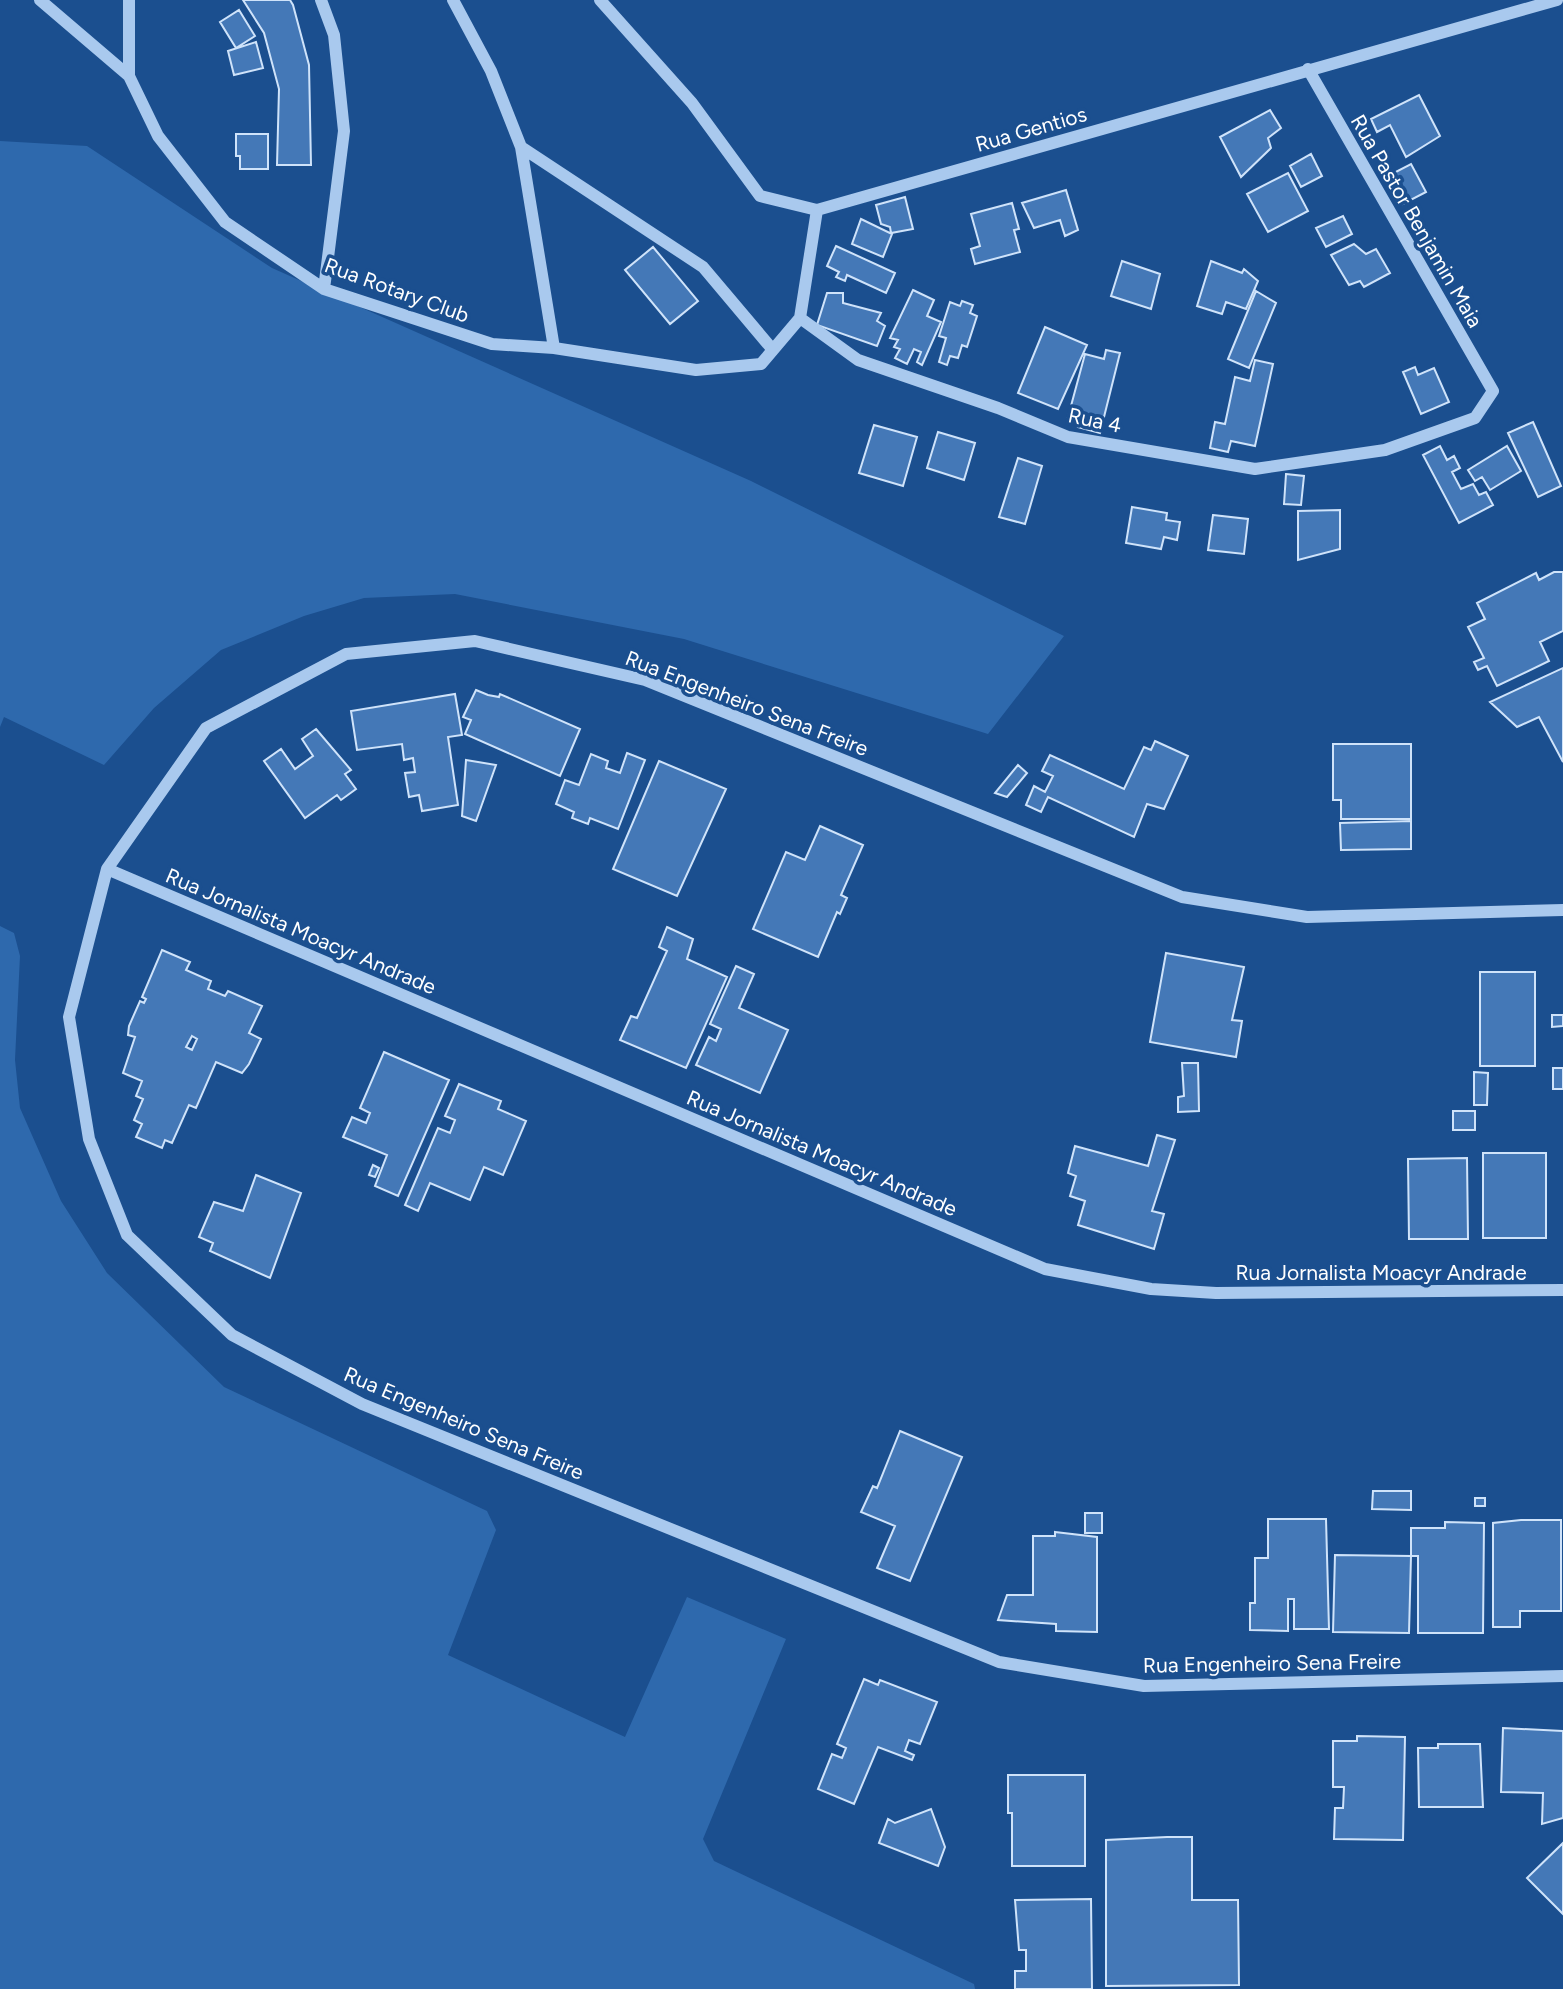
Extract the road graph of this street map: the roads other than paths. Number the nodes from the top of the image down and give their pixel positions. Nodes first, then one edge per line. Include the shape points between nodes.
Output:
1 (40, 0) edge
2 (129, 0) edge
3 (321, 0) edge
4 (453, 0) edge
5 (600, 0) edge
6 (1557, 0) edge
7 (1308, 69) junction
8 (129, 76) junction
9 (521, 147) junction
10 (817, 210) junction
11 (324, 289) junction
12 (800, 318) junction
13 (554, 348) junction
14 (773, 350) junction
15 (1493, 391) joint
16 (107, 869) junction
17 (1563, 910) edge
18 (1563, 1290) edge
19 (1563, 1676) edge

1 - 8 street, Rua Rotary Club
2 - 8 street
3 - 11 street via 334,35 344,131
4 - 9 street via 491,71
5 - 10 street, Rua Gentios via 692,103 760,196
6 - 7 street, Rua Gentios
7 - 10 street, Rua Gentios
7 - 15 street, Rua Pastor Benjamin Maia
8 - 11 street, Rua Rotary Club via 158,135 225,222
9 - 13 street
9 - 14 street via 703,267
10 - 12 street
11 - 13 street, Rua Rotary Club via 492,344
12 - 14 street, Rua Rotary Club
12 - 15 street, Rua 4 via 858,360 1068,437 1255,469 1385,450 1475,418
13 - 14 street, Rua Rotary Club via 696,370 761,364
16 - 17 street, Rua Engenheiro Sena Freire via 206,728 346,654 475,641 645,680 1182,897 1307,917
16 - 18 street, Rua Jornalista Moacyr Andrade via 1045,1269 1151,1289 1216,1293
16 - 19 street, Rua Engenheiro Sena Freire via 69,1017 89,1139 127,1235 232,1335 362,1404 999,1662 1144,1686

